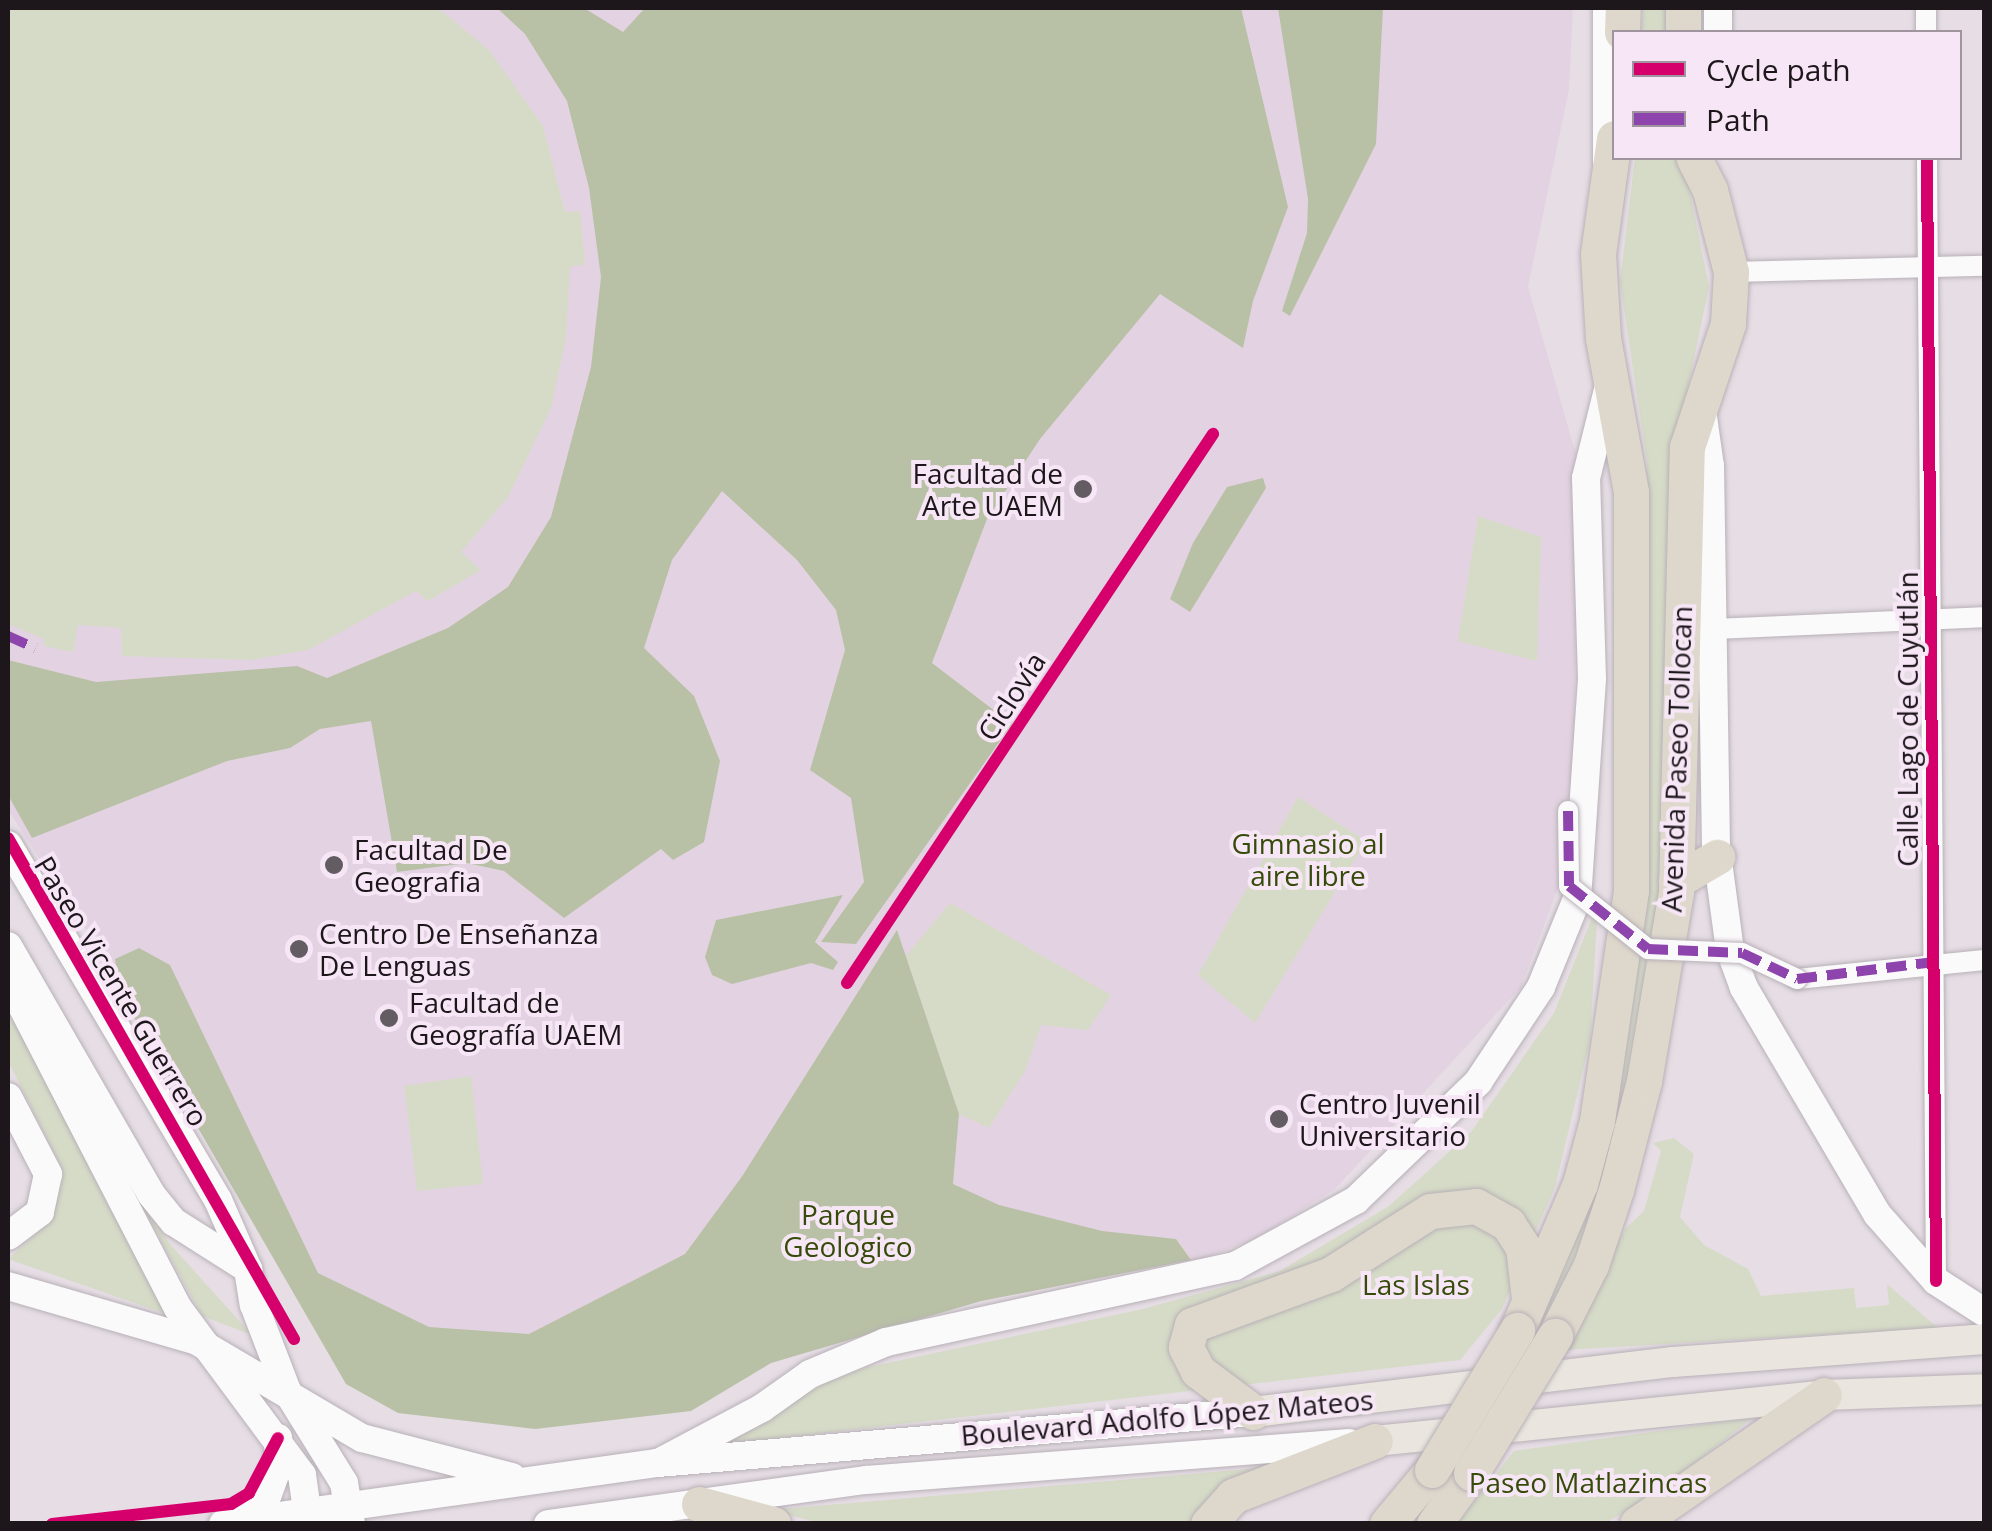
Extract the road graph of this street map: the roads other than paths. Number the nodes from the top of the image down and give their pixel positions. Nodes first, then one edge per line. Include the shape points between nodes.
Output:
1 (1607, 8) edge
2 (1612, 153) edge
3 (1927, 160) edge
4 (1712, 174) edge
5 (1608, 182) junction
6 (1984, 266) edge
7 (1928, 267) junction
8 (1731, 272) junction
9 (1610, 381) junction
10 (1700, 397) junction
11 (1984, 617) edge
12 (1930, 619) junction
13 (1713, 629) junction
14 (1568, 812) dead end
15 (8, 845) edge
16 (1717, 857) junction
17 (1676, 882) junction
18 (8, 946) edge
19 (1984, 960) edge
20 (1934, 962) junction
21 (8, 979) edge
22 (8, 1097) edge
23 (8, 1236) edge
24 (248, 1268) junction
25 (1936, 1281) junction
26 (8, 1286) edge
27 (1984, 1312) edge
28 (1523, 1317) junction
29 (1984, 1339) edge
30 (197, 1341) junction
31 (1984, 1389) edge
32 (287, 1391) junction
33 (1824, 1395) junction
34 (1253, 1412) junction
35 (278, 1438) junction
36 (1375, 1441) junction
37 (658, 1463) junction
38 (533, 1481) junction
39 (699, 1504) junction
40 (1398, 1510) edge
41 (350, 1516) edge
42 (309, 1518) edge
43 (233, 1522) edge
44 (223, 1524) edge
45 (548, 1524) edge
46 (773, 1524) edge
47 (1208, 1524) edge
48 (1364, 1524) edge
49 (1434, 1524) edge
50 (1637, 1524) edge

1 - 5 main road, Avenida Paseo Tollocan
2 - 5 highway, Avenida Paseo Tollocan
3 - 7 street, Calle Lago de Cuyutlán
4 - 8 highway, Avenida Paseo Tollocan
5 - 9 highway, Avenida Paseo Tollocan via 1598,254
6 - 7 street
7 - 8 street
7 - 12 street, Calle Lago de Cuyutlán
8 - 10 highway, Avenida Paseo Tollocan via 1728,324
9 - 28 highway, Avenida Paseo Tollocan via 1631,492 1631,890 1597,1121 1580,1184
9 - 37 main road via 1586,478 1592,679 1577,899 1541,987 1478,1082 1356,1200 1235,1266 886,1342 810,1374 762,1408
10 - 13 main road via 1710,466
10 - 17 highway, Avenida Paseo Tollocan via 1684,477
11 - 12 street
12 - 13 street
12 - 20 street, Calle Lago de Cuyutlán
13 - 16 main road
14 - 20 street, bridge via 1569,886 1648,949 1742,953 1797,979
15 - 24 main road, Paseo Vicente Guerrero via 218,1200
16 - 17 highway
16 - 25 main road via 1730,950 1744,988 1878,1214
17 - 49 highway, Avenida Paseo Tollocan, bridge via 1654,1033 1616,1190 1590,1265 1555,1336
18 - 24 main road via 152,1194 174,1222
19 - 20 street
20 - 25 street, Calle Lago de Cuyutlán
21 - 30 main road
22 - 23 main road via 48,1174 40,1212
24 - 32 main road, Paseo Vicente Guerrero via 254,1305
25 - 27 main road
26 - 30 main road
28 - 34 highway via 1524,1247 1508,1224 1476,1206 1430,1211 1331,1274 1192,1326 1186,1347 1198,1371
28 - 40 highway, Avenida Paseo Tollocan, bridge via 1432,1470
29 - 34 main road, Boulevard Adolfo López Mateos via 1673,1362
30 - 32 main road
30 - 35 main road
31 - 33 main road, Boulevard Adolfo López Mateos
32 - 38 main road via 362,1438
32 - 41 main road, Paseo Vicente Guerrero via 344,1482
33 - 36 main road, Boulevard Adolfo López Mateos
33 - 50 highway
34 - 37 main road, Boulevard Adolfo López Mateos
35 - 42 main road via 302,1475
35 - 43 main road via 279,1464 268,1494
36 - 39 main road, Boulevard Adolfo López Mateos via 867,1480
36 - 47 highway via 1232,1496
37 - 38 main road, Boulevard Adolfo López Mateos
38 - 41 main road, Boulevard Adolfo López Mateos
39 - 45 main road, Boulevard Adolfo López Mateos
39 - 46 highway
40 - 48 highway, Avenida Paseo Tollocan
41 - 42 main road, Boulevard Adolfo López Mateos
42 - 43 main road, Boulevard Adolfo López Mateos
43 - 44 main road, Boulevard Adolfo López Mateos

